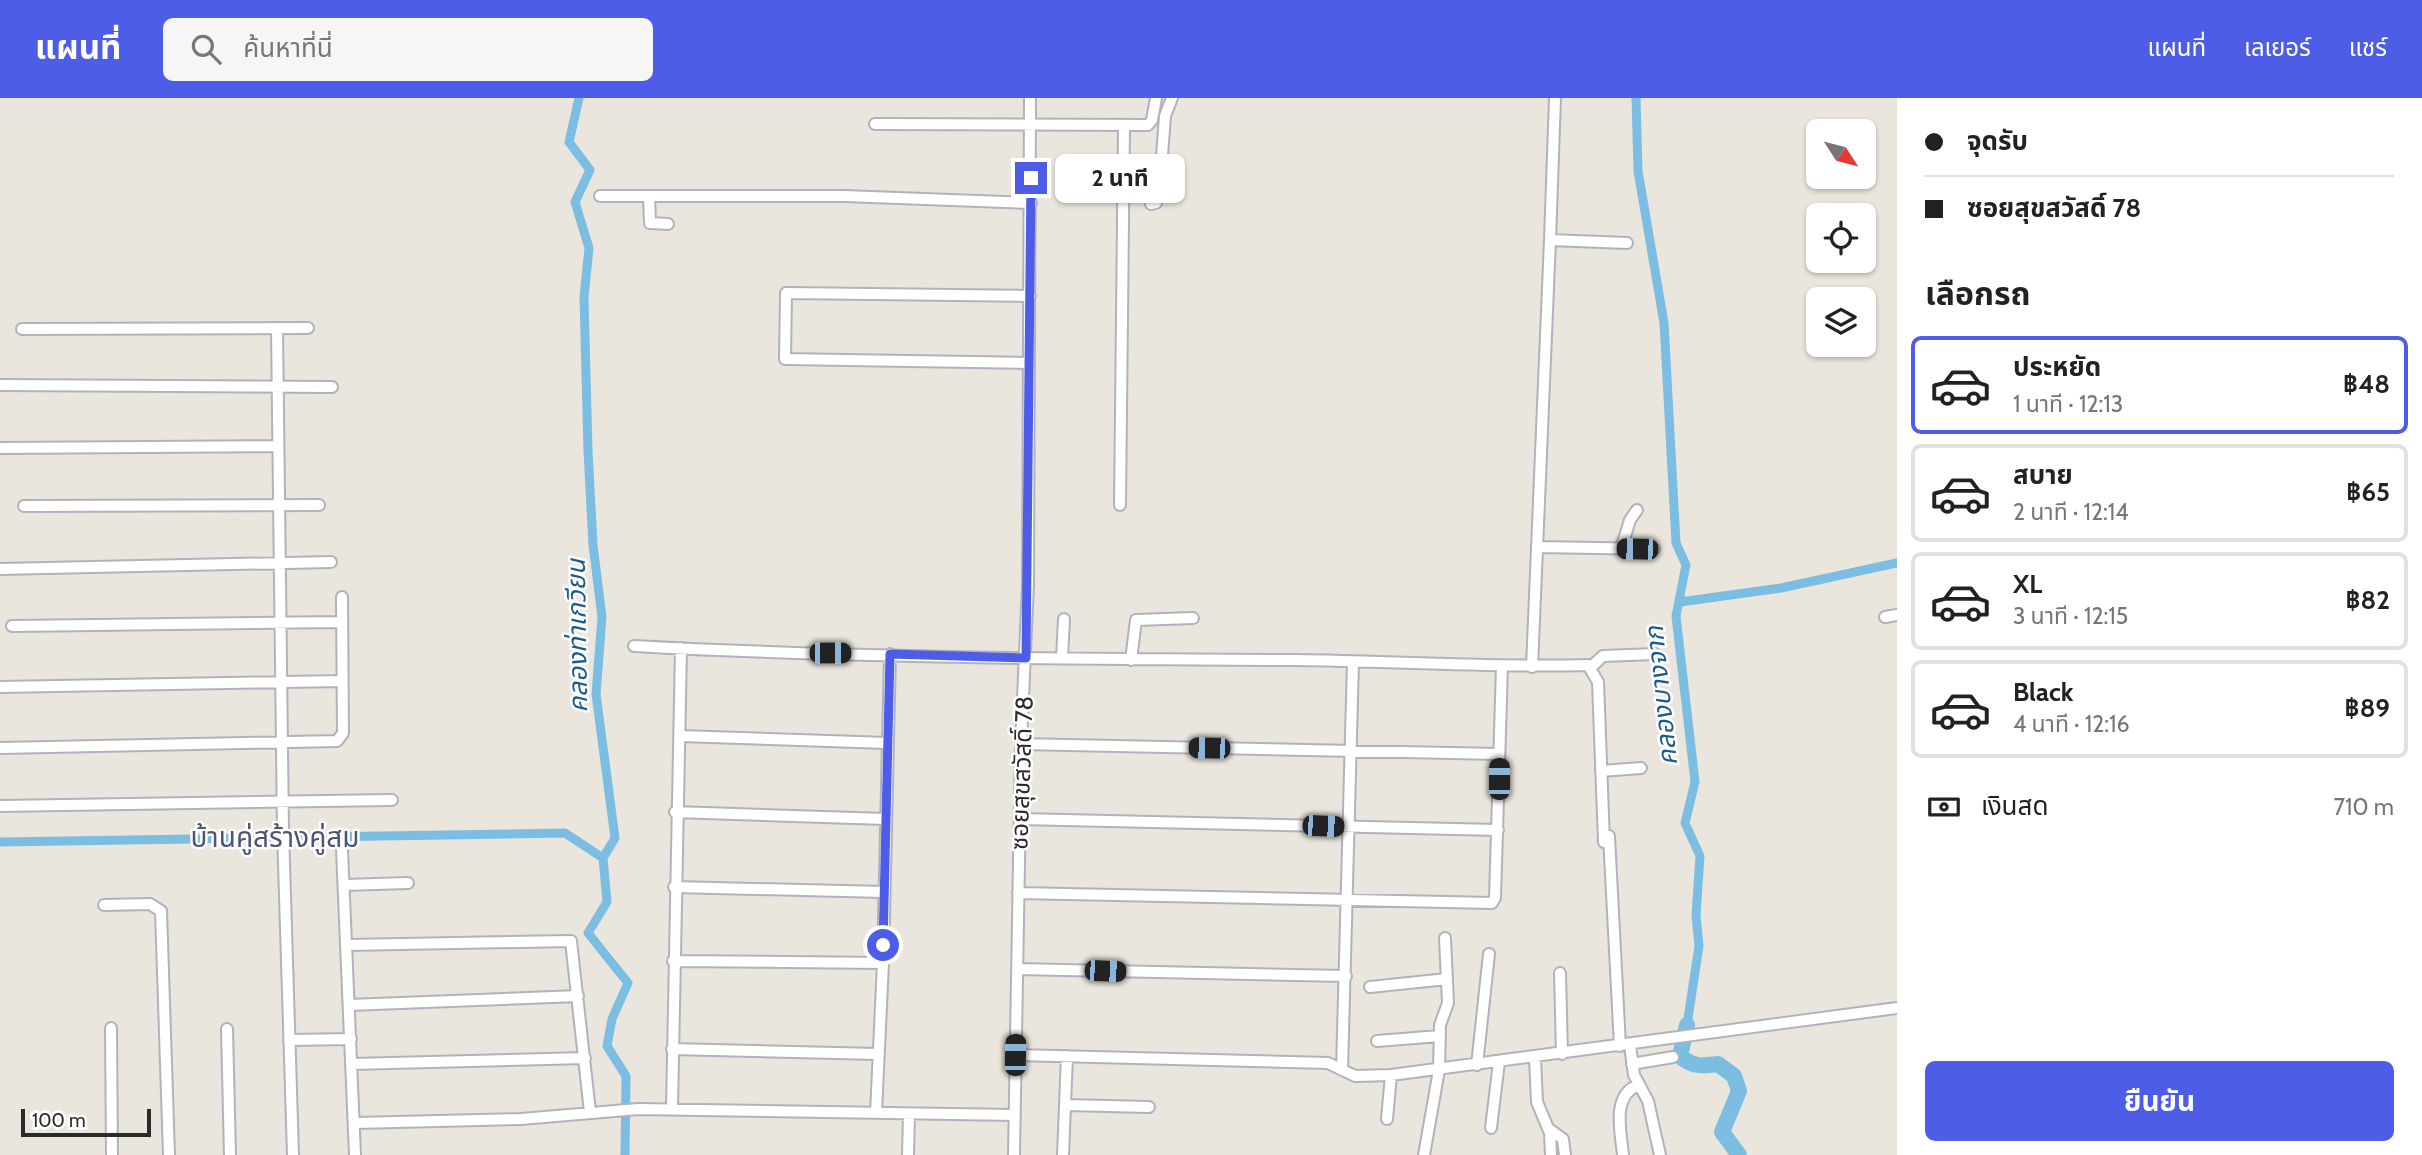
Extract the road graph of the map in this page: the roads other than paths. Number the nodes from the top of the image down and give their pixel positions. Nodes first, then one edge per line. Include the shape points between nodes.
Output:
1 (1030, 98) edge
2 (1156, 98) edge
3 (1172, 98) edge
4 (1555, 98) edge
5 (1151, 123) junction
6 (875, 124) dead end
7 (1030, 127) junction
8 (1124, 127) junction
9 (1164, 128) junction
10 (600, 196) dead end
11 (649, 196) junction
12 (1031, 203) junction
13 (1151, 204) dead end
14 (668, 224) dead end
15 (1550, 240) junction
16 (1628, 243) dead end
17 (1030, 296) junction
18 (277, 328) junction
19 (308, 328) dead end
20 (22, 329) dead end
21 (1028, 363) junction
22 (0, 385) edge
23 (278, 386) junction
24 (332, 387) dead end
25 (278, 446) junction
26 (0, 448) edge
27 (278, 505) junction
28 (319, 505) dead end
29 (1120, 505) dead end
30 (24, 506) dead end
31 (1637, 510) dead end
32 (1538, 547) junction
33 (1621, 549) junction
34 (1654, 549) dead end
35 (331, 562) dead end
36 (279, 563) junction
37 (0, 569) edge
38 (342, 597) dead end
39 (1897, 615) edge
40 (1885, 617) dead end
41 (1193, 618) dead end
42 (1064, 620) dead end
43 (341, 622) junction
44 (280, 623) junction
45 (12, 626) dead end
46 (634, 646) dead end
47 (681, 648) junction
48 (890, 654) junction
49 (1655, 654) dead end
50 (1026, 658) junction
51 (1062, 658) junction
52 (1131, 660) junction
53 (1353, 662) junction
54 (1502, 666) junction
55 (1532, 667) junction
56 (1591, 667) junction
57 (342, 681) junction
58 (281, 682) junction
59 (0, 687) edge
60 (680, 736) junction
61 (282, 743) junction
62 (887, 743) junction
63 (1021, 744) junction
64 (0, 748) edge
65 (1350, 751) junction
66 (1499, 754) junction
67 (1641, 768) dead end
68 (1601, 771) junction
69 (1606, 793) dead end
70 (392, 800) dead end
71 (282, 803) junction
72 (0, 806) edge
73 (675, 812) junction
74 (886, 819) junction
75 (1020, 819) junction
76 (1348, 827) junction
77 (1498, 830) junction
78 (1604, 842) dead end
79 (342, 850) dead end
80 (408, 883) dead end
81 (344, 886) junction
82 (674, 887) junction
83 (884, 892) junction
84 (1018, 893) junction
85 (1345, 901) junction
86 (104, 905) dead end
87 (1445, 938) dead end
88 (347, 945) junction
89 (1489, 954) dead end
90 (673, 961) junction
91 (883, 963) junction
92 (1017, 969) junction
93 (1560, 973) dead end
94 (1346, 976) junction
95 (1447, 979) junction
96 (1370, 987) dead end
97 (578, 996) junction
98 (349, 1005) junction
99 (1897, 1008) edge
100 (111, 1028) dead end
101 (227, 1029) dead end
102 (1440, 1036) junction
103 (351, 1039) junction
104 (289, 1040) junction
105 (1377, 1041) dead end
106 (1625, 1045) junction
107 (672, 1049) junction
108 (877, 1054) junction
109 (1562, 1054) junction
110 (1015, 1055) junction
111 (1067, 1056) junction
112 (1673, 1057) dead end
113 (585, 1058) junction
114 (1535, 1058) junction
115 (1499, 1062) junction
116 (1632, 1064) junction
117 (352, 1065) junction
118 (1477, 1065) junction
119 (1342, 1070) junction
120 (1439, 1070) junction
121 (1391, 1075) junction
122 (1638, 1085) junction
123 (1066, 1105) junction
124 (1149, 1107) dead end
125 (671, 1109) junction
126 (590, 1112) junction
127 (876, 1113) junction
128 (909, 1114) junction
129 (1015, 1115) junction
130 (1387, 1119) dead end
131 (355, 1123) junction
132 (1491, 1128) dead end
133 (1549, 1129) junction
134 (112, 1155) edge
135 (169, 1155) edge
136 (230, 1155) edge
137 (293, 1155) edge
138 (355, 1155) edge
139 (908, 1155) edge
140 (1014, 1155) edge
141 (1063, 1155) edge
142 (1424, 1155) edge
143 (1551, 1155) edge
144 (1565, 1155) edge
145 (1623, 1155) edge
146 (1660, 1155) edge

1 - 7 street, ซอยสุขสวัสดิ์ 78
2 - 5 street
3 - 9 street
4 - 15 street
5 - 8 street
5 - 9 street
6 - 7 street
7 - 8 street
7 - 12 street, ซอยสุขสวัสดิ์ 78
8 - 29 street
9 - 13 street via 1159,196
10 - 11 street
11 - 12 street via 844,196
11 - 14 street via 650,223
12 - 17 street, ซอยสุขสวัสดิ์ 78
15 - 16 street
15 - 32 street
17 - 21 street, ซอยสุขสวัสดิ์ 78
17 - 21 street via 786,293 785,359
18 - 19 street
18 - 20 street
18 - 23 street
21 - 50 street, ซอยสุขสวัสดิ์ 78
22 - 23 street
23 - 24 street
23 - 25 street
25 - 26 street
25 - 27 street
27 - 28 street
27 - 30 street
27 - 36 street
31 - 33 street
32 - 33 street
32 - 55 street
33 - 34 street
35 - 36 street
36 - 37 street
36 - 44 street
38 - 43 street
39 - 40 street
41 - 52 street via 1136,620
42 - 51 street
43 - 44 street
43 - 57 street
44 - 45 street
44 - 58 street
46 - 47 street
47 - 48 street
47 - 60 street
48 - 50 street
48 - 62 street
49 - 56 street via 1603,656
50 - 51 street
50 - 63 street, ซอยสุขสวัสดิ์ 78
51 - 52 street
52 - 53 street
53 - 54 street
53 - 65 street
54 - 55 street
54 - 66 street
55 - 56 street
56 - 68 street via 1598,682
57 - 58 street
57 - 61 street via 341,737 337,741
58 - 59 street
58 - 61 street
60 - 62 street
60 - 73 street
61 - 64 street
61 - 71 street
62 - 74 street
63 - 65 street
63 - 75 street, ซอยสุขสวัสดิ์ 78
65 - 66 street
65 - 76 street
66 - 77 street
67 - 68 street
68 - 78 street
69 - 106 street
70 - 71 street
71 - 72 street
71 - 104 street
73 - 74 street
73 - 82 street
74 - 83 street
75 - 76 street
75 - 84 street, ซอยสุขสวัสดิ์ 78
76 - 77 street
76 - 85 street
77 - 85 street via 1492,902
79 - 81 street
80 - 81 street
81 - 88 street
82 - 83 street
82 - 90 street
83 - 91 street
84 - 85 street
84 - 92 street, ซอยสุขสวัสดิ์ 78
85 - 94 street
86 - 135 street via 150,904 161,911
87 - 95 street
88 - 97 street via 569,940
88 - 98 street
89 - 118 street
90 - 91 street
90 - 107 street
91 - 108 street
92 - 94 street
92 - 110 street, ซอยสุขสวัสดิ์ 78
93 - 109 street
94 - 119 street
95 - 96 street
95 - 102 street via 1448,1003
97 - 98 street
97 - 113 street
98 - 103 street
99 - 106 street
100 - 134 street
101 - 136 street
102 - 105 street
102 - 120 street
103 - 104 street
103 - 117 street
104 - 137 street
106 - 109 street
106 - 116 street
107 - 108 street
107 - 125 street
108 - 127 street
109 - 114 street
110 - 111 street
110 - 129 street, ซอยสุขสวัสดิ์ 78
111 - 119 street via 1328,1063
111 - 123 street
112 - 116 street
113 - 117 street
113 - 126 street
114 - 115 street
114 - 133 street via 1539,1113
115 - 118 street
115 - 132 street
116 - 122 street
117 - 131 street
118 - 120 street
119 - 121 street via 1355,1076
120 - 121 street
120 - 142 street
121 - 130 street
122 - 145 street via 1627,1093 1619,1114
122 - 146 street via 1648,1101
123 - 124 street
123 - 141 street
125 - 126 street
125 - 127 street
126 - 131 street via 521,1119
127 - 128 street
128 - 129 street
128 - 139 street
129 - 140 street, ซอยสุขสวัสดิ์ 78
131 - 138 street
133 - 143 street
133 - 144 street via 1563,1139

